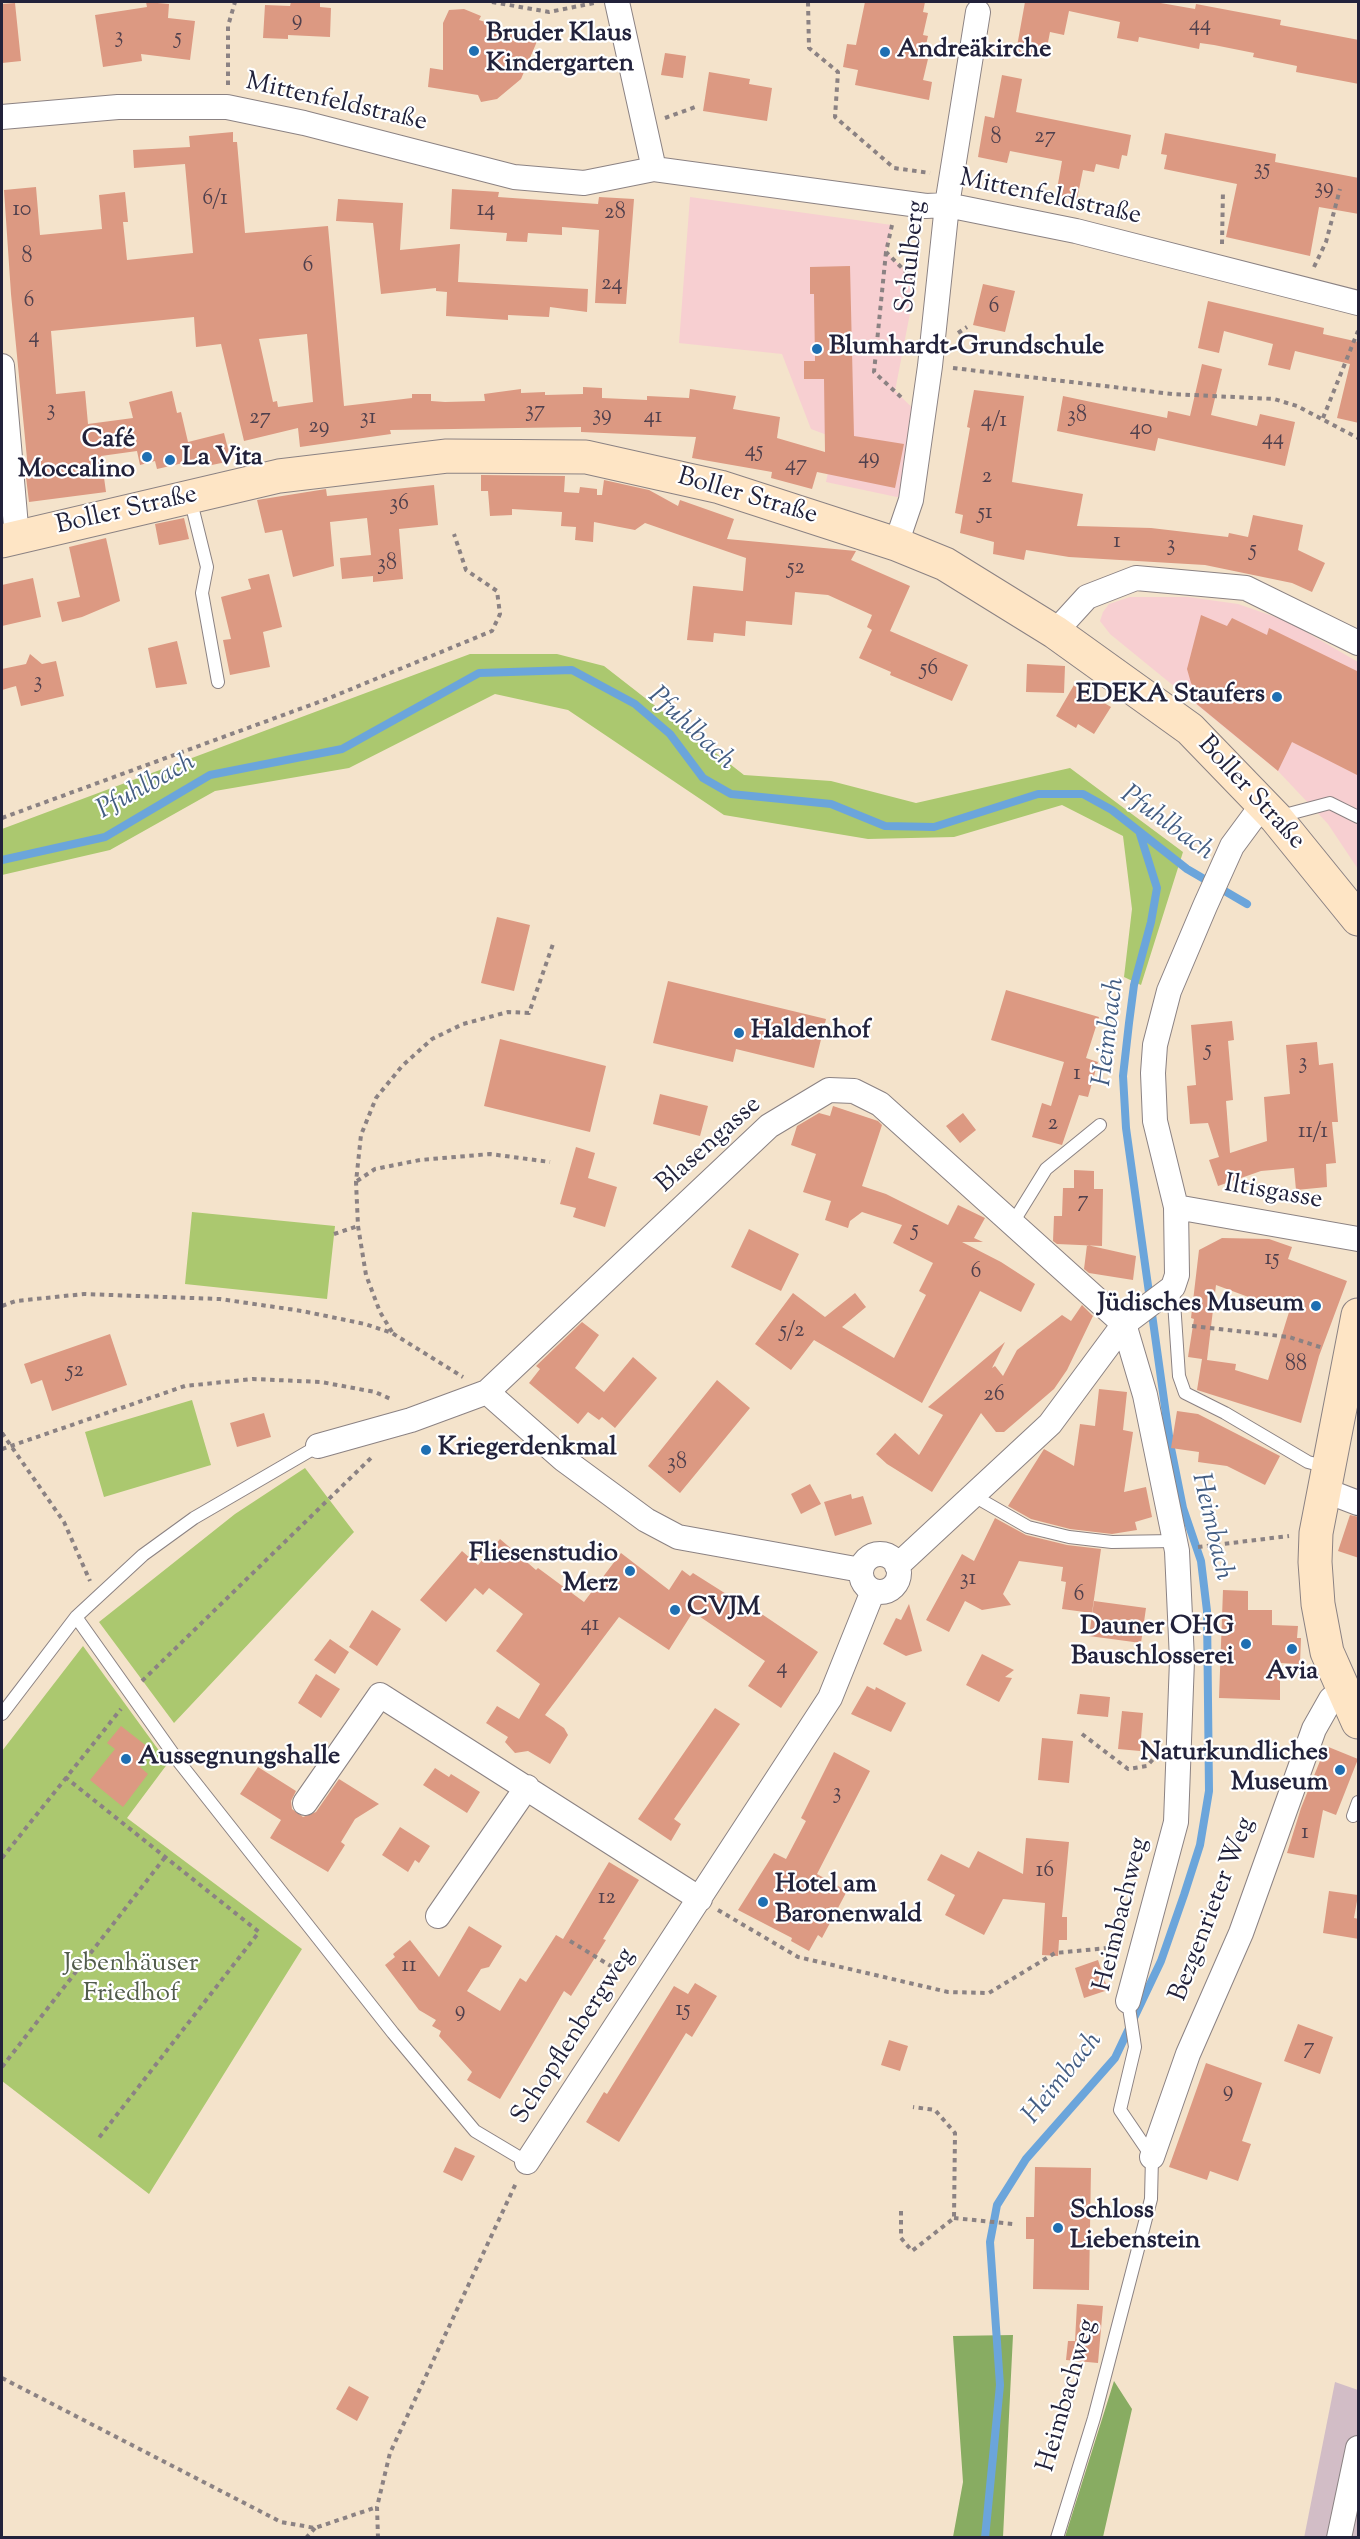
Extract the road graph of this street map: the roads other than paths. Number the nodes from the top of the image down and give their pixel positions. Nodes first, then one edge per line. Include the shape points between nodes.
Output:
1 (617, 2) edge
2 (978, 12) dead end
3 (2, 117) edge
4 (654, 169) junction
5 (947, 205) junction
6 (1359, 303) edge
7 (2, 366) edge
8 (190, 497) junction
9 (9, 539) edge
10 (896, 543) junction
11 (1055, 632) junction
12 (1359, 644) edge
13 (218, 682) dead end
14 (1270, 811) junction
15 (1359, 817) edge
16 (1359, 919) edge
17 (1100, 1125) dead end
18 (1176, 1207) junction
19 (1012, 1224) junction
20 (1359, 1239) edge
21 (1168, 1289) junction
22 (1359, 1315) edge
23 (1127, 1321) junction
24 (487, 1392) junction
25 (318, 1446) joint
26 (1326, 1478) junction
27 (974, 1496) junction
28 (1359, 1503) edge
29 (1174, 1541) junction
30 (897, 1566) junction
31 (861, 1570) junction
32 (873, 1591) junction
33 (76, 1617) junction
34 (1342, 1690) junction
35 (2, 1714) edge
36 (1359, 1722) edge
37 (526, 1788) junction
38 (1359, 1802) edge
39 (305, 1803) dead end
40 (1353, 1816) dead end
41 (700, 1899) junction
42 (438, 1916) dead end
43 (1128, 2001) joint
44 (1152, 2157) junction
45 (526, 2162) joint
46 (1359, 2448) edge
47 (1057, 2538) edge
48 (1340, 2538) edge

1 - 4 street
2 - 5 street, Schulberg
3 - 4 street, Mittenfeldstraße via 118,107 227,107 514,177 584,183
4 - 5 street, Mittenfeldstraße via 926,206
5 - 6 street, Mittenfeldstraße via 1076,231
5 - 10 street, Schulberg via 923,418 910,500
7 - 9 street
8 - 9 main road, Boller Straße
8 - 10 main road, Boller Straße via 279,476 447,456 586,457 720,487
8 - 13 lane via 207,567 202,593
10 - 11 main road, Boller Straße via 945,564
11 - 12 street via 1087,597 1136,578 1246,588
11 - 14 main road, Boller Straße via 1190,729
14 - 15 lane via 1330,803
14 - 16 main road, Boller Straße
14 - 18 street via 1232,846 1164,1008 1153,1073 1155,1121
17 - 19 lane via 1046,1169
18 - 20 street, Iltisgasse
18 - 21 street via 1176,1275
19 - 23 street, Blasengasse
19 - 24 street, Blasengasse via 880,1104 854,1091 829,1090 762,1133
21 - 23 street
21 - 26 lane via 1176,1324 1179,1376 1185,1393 1308,1462
22 - 26 main road
23 - 27 street via 1050,1424
23 - 29 street, Heimbachweg
24 - 25 street
24 - 31 street via 563,1459 645,1520 678,1537
25 - 33 lane via 194,1518 143,1555
26 - 28 street
26 - 34 main road via 1316,1533 1318,1604 1327,1652
27 - 29 lane via 1028,1527 1069,1537 1112,1542
27 - 30 street
29 - 43 street, Heimbachweg via 1182,1660 1176,1822
30 - 31 street via 889,1557 878,1555 867,1560
30 - 32 street via 898,1577 892,1588
31 - 32 street via 864,1583
32 - 41 street, Schopflenbergweg via 830,1698
33 - 35 lane
33 - 45 lane via 179,1762 475,2131
34 - 36 main road
34 - 44 street, Bezgenrieter Weg via 1331,1699 1314,1729 1241,1933 1188,2054
37 - 39 street via 380,1695
37 - 41 street
37 - 42 street
38 - 40 lane
41 - 45 street, Schopflenbergweg
43 - 44 lane, Heimbachweg via 1135,2047 1120,2110
44 - 47 lane, Heimbachweg via 1151,2199 1143,2233 1094,2418
46 - 48 street

